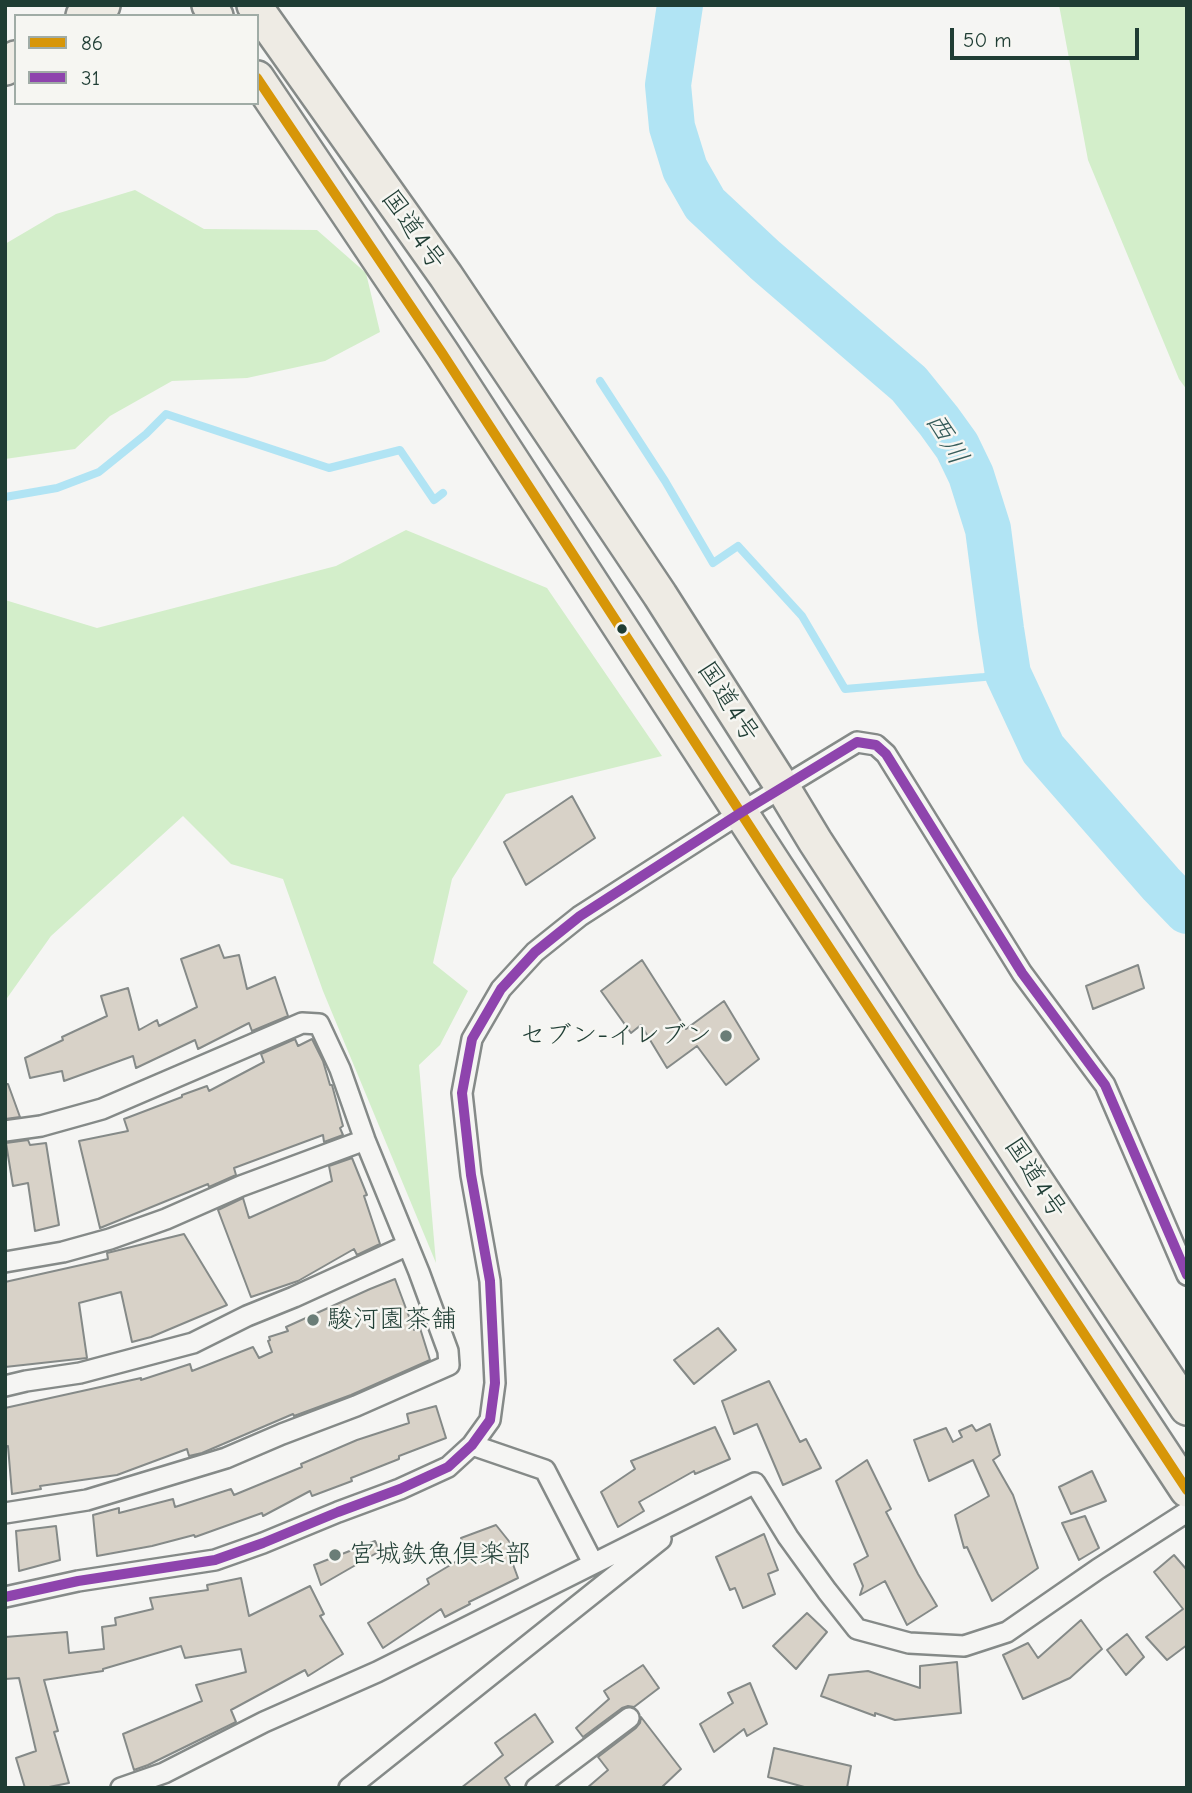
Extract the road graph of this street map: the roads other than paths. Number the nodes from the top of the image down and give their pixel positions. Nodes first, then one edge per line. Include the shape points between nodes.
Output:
1 (254, 5) edge
2 (259, 81) edge
3 (783, 788) junction
4 (742, 812) junction
5 (5, 1130) edge
6 (365, 1140) junction
7 (408, 1245) junction
8 (5, 1262) edge
9 (1187, 1275) edge
10 (5, 1386) edge
11 (1187, 1408) edge
12 (472, 1445) junction
13 (1187, 1490) edge
14 (1187, 1512) edge
15 (5, 1513) edge
16 (689, 1517) junction
17 (593, 1563) junction
18 (5, 1597) edge
19 (629, 1718) dead end
20 (121, 1788) edge
21 (349, 1788) edge
22 (536, 1788) edge

1 - 3 highway, 国道4号 via 461,299
2 - 4 highway, 国道4号
3 - 4 street
3 - 9 street via 857,742 876,745 886,754 1023,973 1105,1085
3 - 11 highway, 国道4号
4 - 12 street via 580,916 534,951 501,989 472,1039 462,1093 490,1281 495,1383 490,1420
4 - 13 highway, 国道4号
5 - 6 street via 41,1126 102,1109 302,1023 319,1024
6 - 7 street
6 - 8 street via 110,1239
7 - 10 street via 193,1343 80,1373
7 - 15 street via 448,1351 449,1365 226,1458 87,1500
12 - 17 street via 545,1470
12 - 18 street via 448,1467 400,1489 215,1560
14 - 16 street via 1007,1632 964,1646 909,1643 857,1629 788,1537 755,1483
16 - 17 street
16 - 21 street
17 - 20 street via 377,1672 164,1773
19 - 22 street

